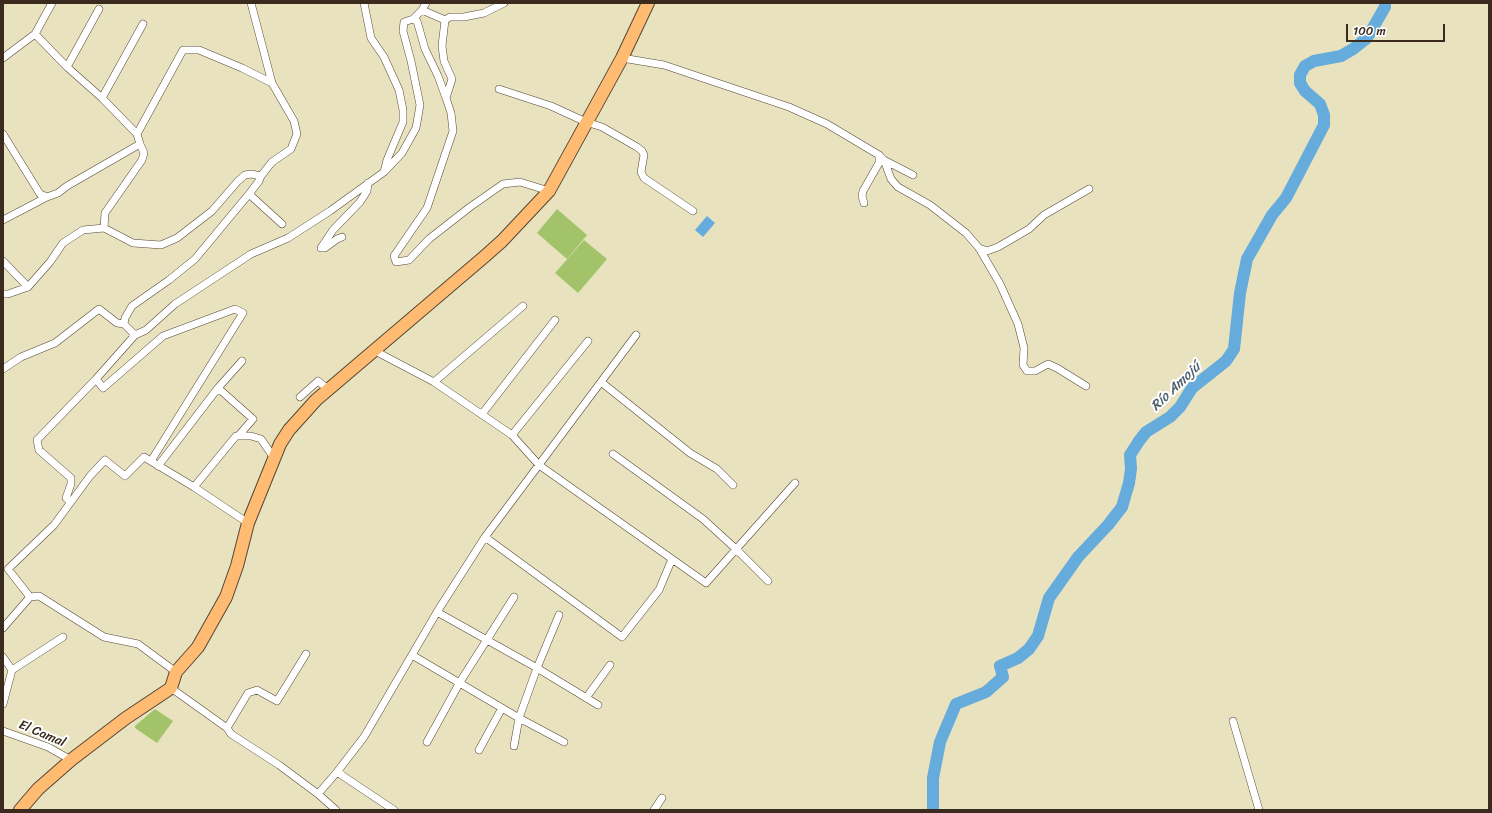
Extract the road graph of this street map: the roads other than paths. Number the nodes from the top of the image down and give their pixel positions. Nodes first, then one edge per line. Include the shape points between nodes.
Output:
1 (52, 3) edge
2 (251, 3) edge
3 (364, 3) edge
4 (426, 3) edge
5 (504, 3) edge
6 (648, 3) edge
7 (99, 9) dead end
8 (422, 10) junction
9 (413, 19) junction
10 (445, 20) junction
11 (143, 24) dead end
12 (35, 34) junction
13 (3, 58) edge
14 (622, 58) junction
15 (68, 67) junction
16 (272, 83) junction
17 (499, 89) dead end
18 (102, 98) junction
19 (446, 98) junction
20 (586, 122) junction
21 (3, 134) edge
22 (138, 134) junction
23 (140, 144) junction
24 (881, 157) junction
25 (384, 172) junction
26 (913, 175) dead end
27 (261, 176) junction
28 (368, 183) junction
29 (1088, 189) dead end
30 (549, 191) junction
31 (249, 194) junction
32 (47, 197) junction
33 (864, 203) dead end
34 (693, 211) dead end
35 (3, 220) edge
36 (282, 224) dead end
37 (104, 228) junction
38 (342, 237) dead end
39 (978, 248) junction
40 (3, 261) edge
41 (28, 287) junction
42 (3, 294) edge
43 (523, 306) dead end
44 (555, 320) dead end
45 (124, 324) junction
46 (136, 335) junction
47 (636, 335) dead end
48 (588, 341) dead end
49 (375, 351) junction
50 (242, 361) dead end
51 (3, 369) edge
52 (96, 379) junction
53 (434, 382) junction
54 (600, 382) junction
55 (1086, 386) dead end
56 (218, 388) junction
57 (328, 390) junction
58 (300, 397) dead end
59 (482, 414) junction
60 (239, 435) junction
61 (512, 435) junction
62 (613, 454) dead end
63 (274, 458) junction
64 (151, 461) junction
65 (539, 465) junction
66 (158, 466) junction
67 (90, 476) junction
68 (795, 483) dead end
69 (733, 484) dead end
70 (194, 487) junction
71 (248, 523) junction
72 (485, 537) junction
73 (736, 549) junction
74 (672, 559) junction
75 (6, 572) edge
76 (768, 581) dead end
77 (30, 597) junction
78 (514, 597) dead end
79 (437, 612) junction
80 (559, 615) dead end
81 (3, 628) edge
82 (63, 636) dead end
83 (486, 640) junction
84 (306, 654) dead end
85 (412, 655) junction
86 (3, 656) edge
87 (610, 665) dead end
88 (537, 668) junction
89 (12, 670) junction
90 (176, 672) junction
91 (460, 682) junction
92 (171, 688) junction
93 (586, 698) junction
94 (3, 704) edge
95 (598, 705) dead end
96 (502, 708) junction
97 (519, 718) junction
98 (1233, 721) dead end
99 (227, 728) junction
100 (3, 731) edge
101 (427, 742) dead end
102 (564, 742) dead end
103 (514, 746) dead end
104 (479, 750) dead end
105 (70, 760) junction
106 (337, 772) junction
107 (318, 794) junction
108 (662, 798) dead end
109 (20, 810) edge
110 (336, 810) edge
111 (394, 810) edge
112 (654, 810) edge
113 (1259, 810) edge

1 - 12 street
2 - 16 street
3 - 25 street via 371,38 384,57 399,90 403,110 403,122
4 - 8 street
5 - 10 street via 484,13 450,17
6 - 14 highway
7 - 15 street
8 - 9 street
8 - 10 street
9 - 19 street via 417,20 425,49
9 - 25 street via 404,22 403,31 420,105 416,128 402,153
10 - 19 street via 442,46 444,61 452,79
11 - 18 street
12 - 13 street
12 - 15 street
14 - 20 highway
14 - 24 street via 664,65 789,107 827,124
15 - 18 street
16 - 22 street via 199,50 183,50
16 - 27 street via 294,121 297,134 291,149 272,162
17 - 20 street via 551,106
18 - 22 street
19 - 30 street via 453,131 427,208 394,256 396,262 409,260 430,239 503,184 520,182
20 - 30 highway
20 - 34 street via 602,127 640,149 644,155 641,172 644,178
21 - 32 street via 40,194
22 - 23 street
23 - 32 street
23 - 37 street via 144,153 142,160 105,212
24 - 26 street
24 - 33 street via 863,191
24 - 39 street via 891,179 898,187 930,206 966,233
25 - 28 street
27 - 31 street
27 - 37 street via 245,175 212,211 177,238 161,245 133,243
28 - 38 street via 367,191 360,202 333,230 321,248
28 - 46 street via 288,238 251,254 175,304 146,330
29 - 39 street via 998,247 987,251
30 - 49 highway via 502,241
31 - 36 street
31 - 45 street via 195,259 132,306 124,318
32 - 35 street
37 - 41 street via 83,230 63,244
39 - 55 street via 1000,284 1018,324 1024,348 1023,365 1027,371 1035,371 1048,364
40 - 41 street
41 - 42 street
43 - 53 street
44 - 59 street
45 - 46 street
45 - 51 street via 117,323 99,309 55,343 21,357
46 - 52 street
47 - 54 street
48 - 61 street
49 - 53 street
49 - 57 highway
50 - 56 street
52 - 64 street via 103,388 163,336 235,309 243,313
52 - 67 street via 37,440 39,450 71,478 66,498 70,502
53 - 59 street
54 - 65 street
54 - 69 street via 690,453 717,469
56 - 60 street via 253,419
56 - 66 street
57 - 58 street via 318,381
57 - 63 highway via 289,430
59 - 61 street
60 - 63 street via 261,439
60 - 70 street via 230,441
61 - 65 street
62 - 73 street via 703,520
63 - 71 highway
64 - 66 street
64 - 67 street via 144,457 125,476 105,460
65 - 72 street
65 - 74 street
66 - 70 street
67 - 75 street via 54,525
68 - 73 street
70 - 71 street
71 - 90 highway via 226,597 198,647
72 - 74 street via 622,637 660,590
72 - 79 street
73 - 74 street via 706,583
73 - 76 street
75 - 77 street
77 - 81 street
77 - 90 street via 39,596 104,637 138,644
78 - 83 street
79 - 83 street
79 - 85 street
80 - 88 street
82 - 89 street
83 - 88 street
83 - 91 street
84 - 99 street via 277,701 257,690 248,693
85 - 91 street
85 - 106 street via 364,737
86 - 89 street
87 - 93 street
88 - 93 street
88 - 97 street
89 - 94 street
90 - 92 highway
91 - 96 street
91 - 101 street
92 - 99 street
92 - 105 highway
93 - 95 street
96 - 97 street
96 - 104 street
97 - 102 street
97 - 103 street
98 - 113 street
99 - 107 street via 231,734
100 - 105 street, El Camal via 48,747
105 - 109 highway via 38,789
106 - 107 street
106 - 111 street
107 - 110 street
108 - 112 street

